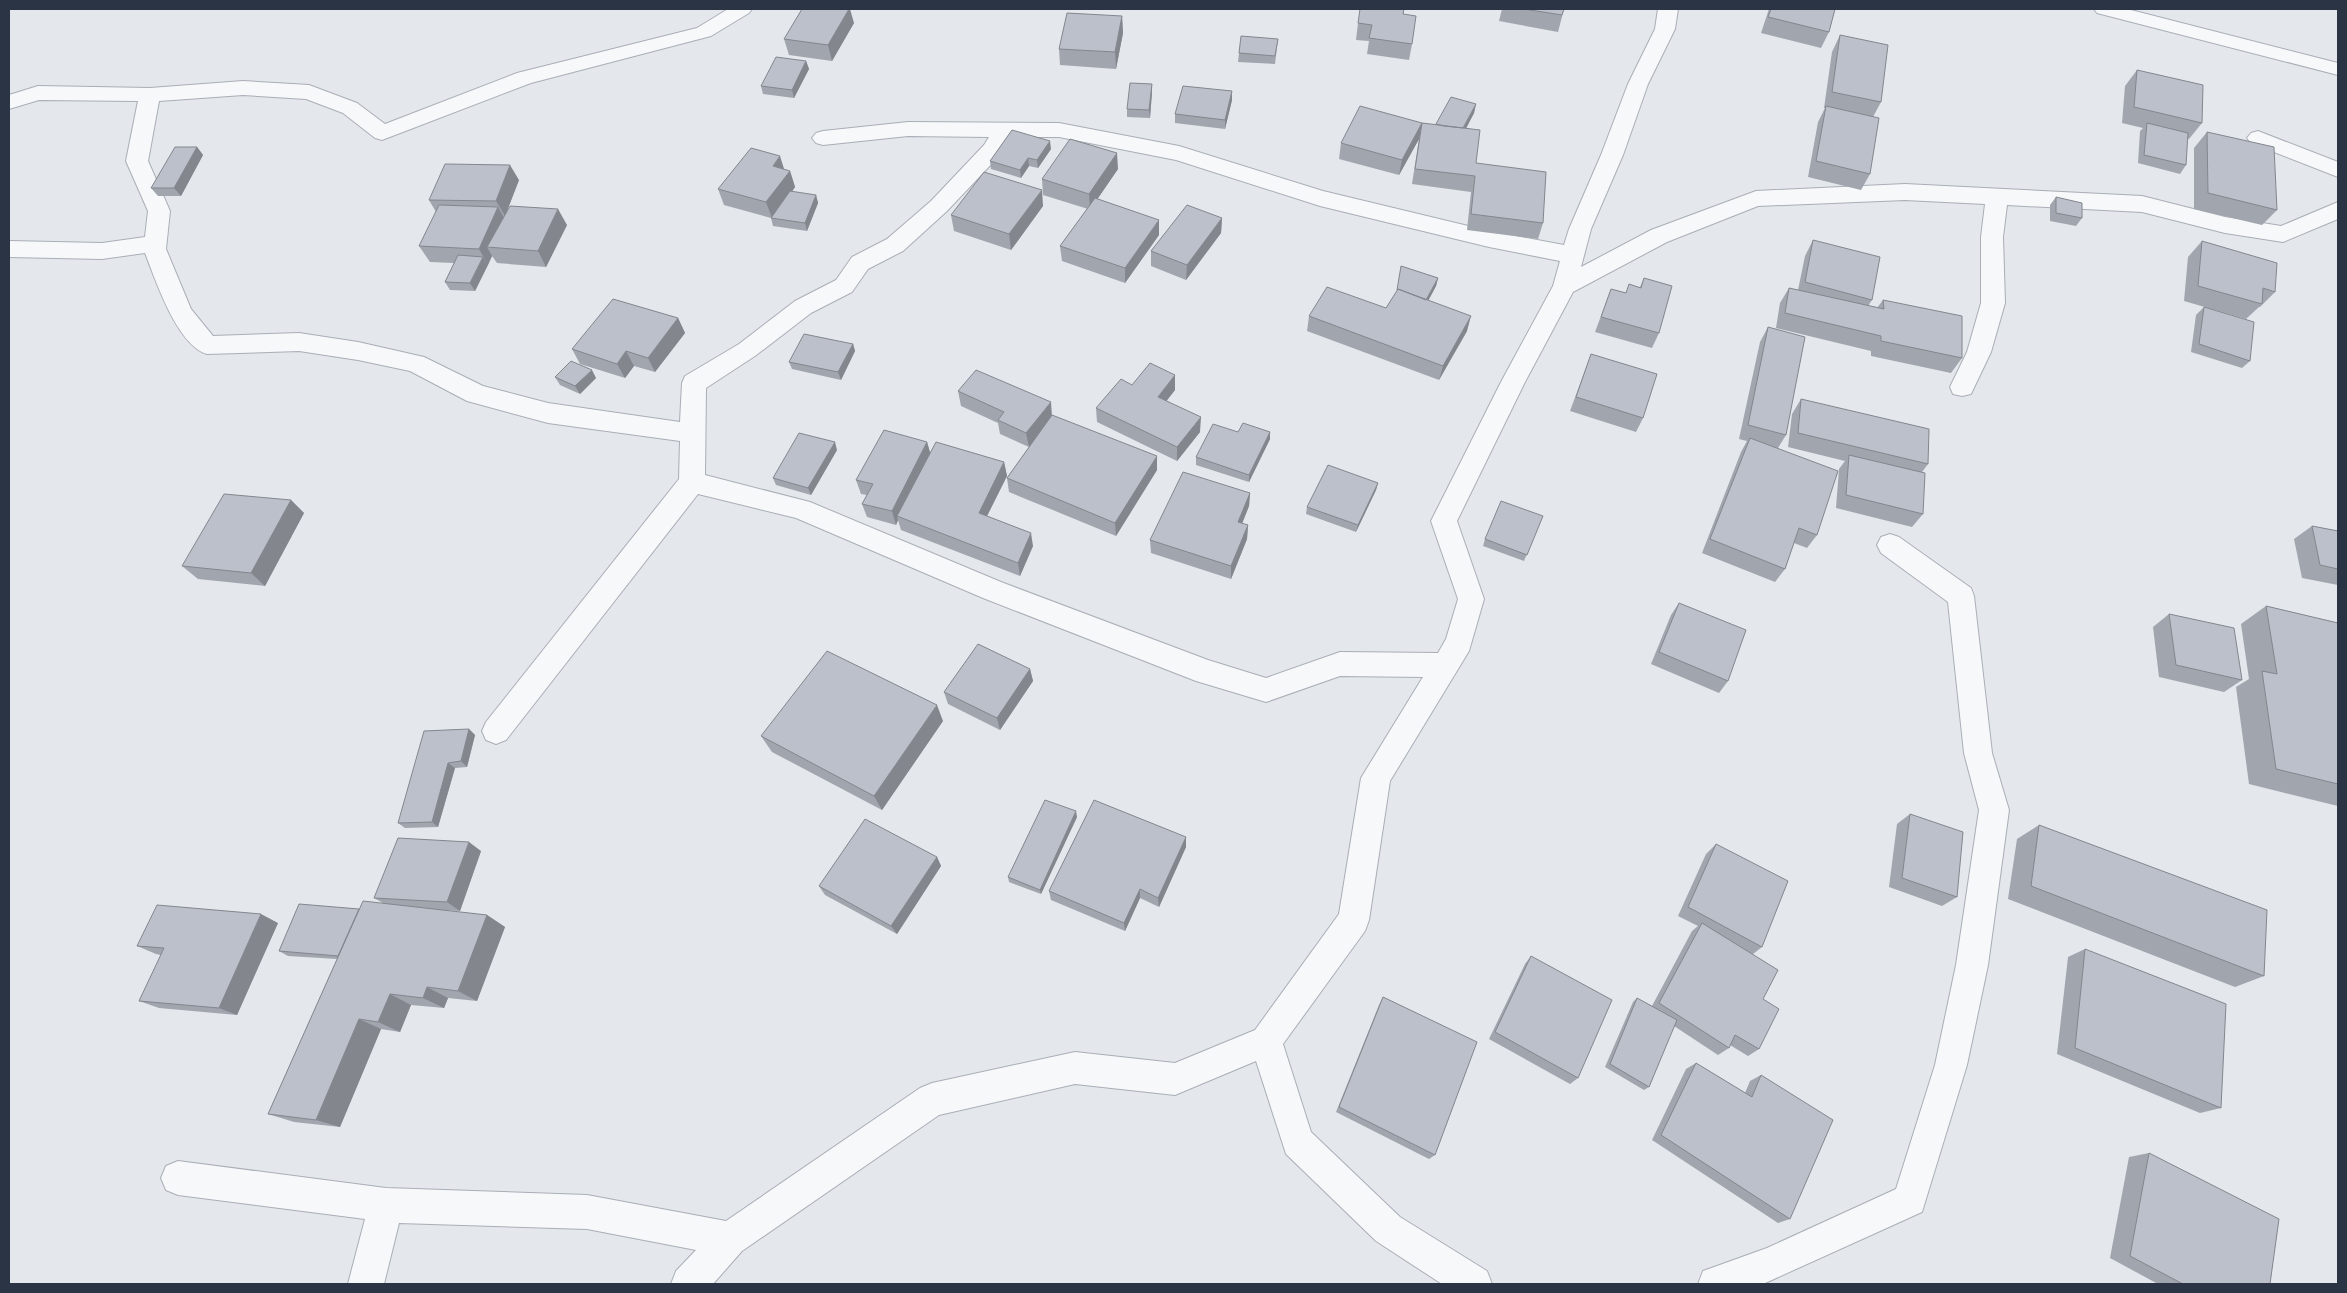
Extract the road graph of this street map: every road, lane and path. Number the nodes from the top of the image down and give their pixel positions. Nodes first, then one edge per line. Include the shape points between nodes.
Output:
1 (742, 9) edge
2 (1668, 9) edge
3 (2104, 9) edge
4 (2338, 69) edge
5 (150, 95) junction
6 (9, 102) edge
7 (1004, 129) junction
8 (823, 138) dead end
9 (2258, 138) dead end
10 (2338, 170) edge
11 (1997, 198) junction
12 (2338, 210) edge
13 (156, 244) junction
14 (9, 249) edge
15 (1572, 255) junction
16 (1565, 286) junction
17 (1962, 387) dead end
18 (693, 432) junction
19 (692, 482) junction
20 (1890, 545) dead end
21 (1446, 665) junction
22 (496, 731) dead end
23 (1266, 1041) junction
24 (178, 1178) dead end
25 (386, 1204) junction
26 (730, 1239) junction
27 (366, 1284) edge
28 (689, 1284) edge
29 (1474, 1284) edge
30 (1716, 1284) edge

1 - 5 street via 704,32 524,78 382,133 350,108 309,92 243,88
2 - 15 street via 1665,29 1638,84
3 - 4 street
5 - 6 street via 38,93
5 - 13 street via 136,162 159,211
7 - 8 street via 908,129
7 - 15 street via 1059,130 1180,153 1320,198 1489,239
7 - 18 street via 992,150 939,206 895,245 860,263 844,286 803,308 694,383
9 - 10 street
11 - 12 street via 2142,204 2225,225 2283,234
11 - 16 street via 1905,192 1756,199 1659,236
11 - 17 street via 1992,237 1993,303 1979,352
13 - 14 street via 102,250
13 - 18 street via 155,249 181,313 207,344 299,342 358,351 416,363 476,394 548,413 624,426
15 - 16 street
16 - 21 street via 1444,521 1471,599 1459,643
18 - 19 street
19 - 21 street via 801,509 1000,594 1206,672 1266,690 1340,664
19 - 22 street
20 - 30 street via 1961,596 1978,753 1994,810 1972,965 1951,1065 1910,1200 1773,1263
21 - 23 street via 1376,778 1354,920
23 - 26 street via 1175,1079 1075,1068 932,1100
23 - 29 street via 1298,1142 1388,1229
24 - 25 street
25 - 26 street via 587,1212
25 - 27 street
26 - 28 street

